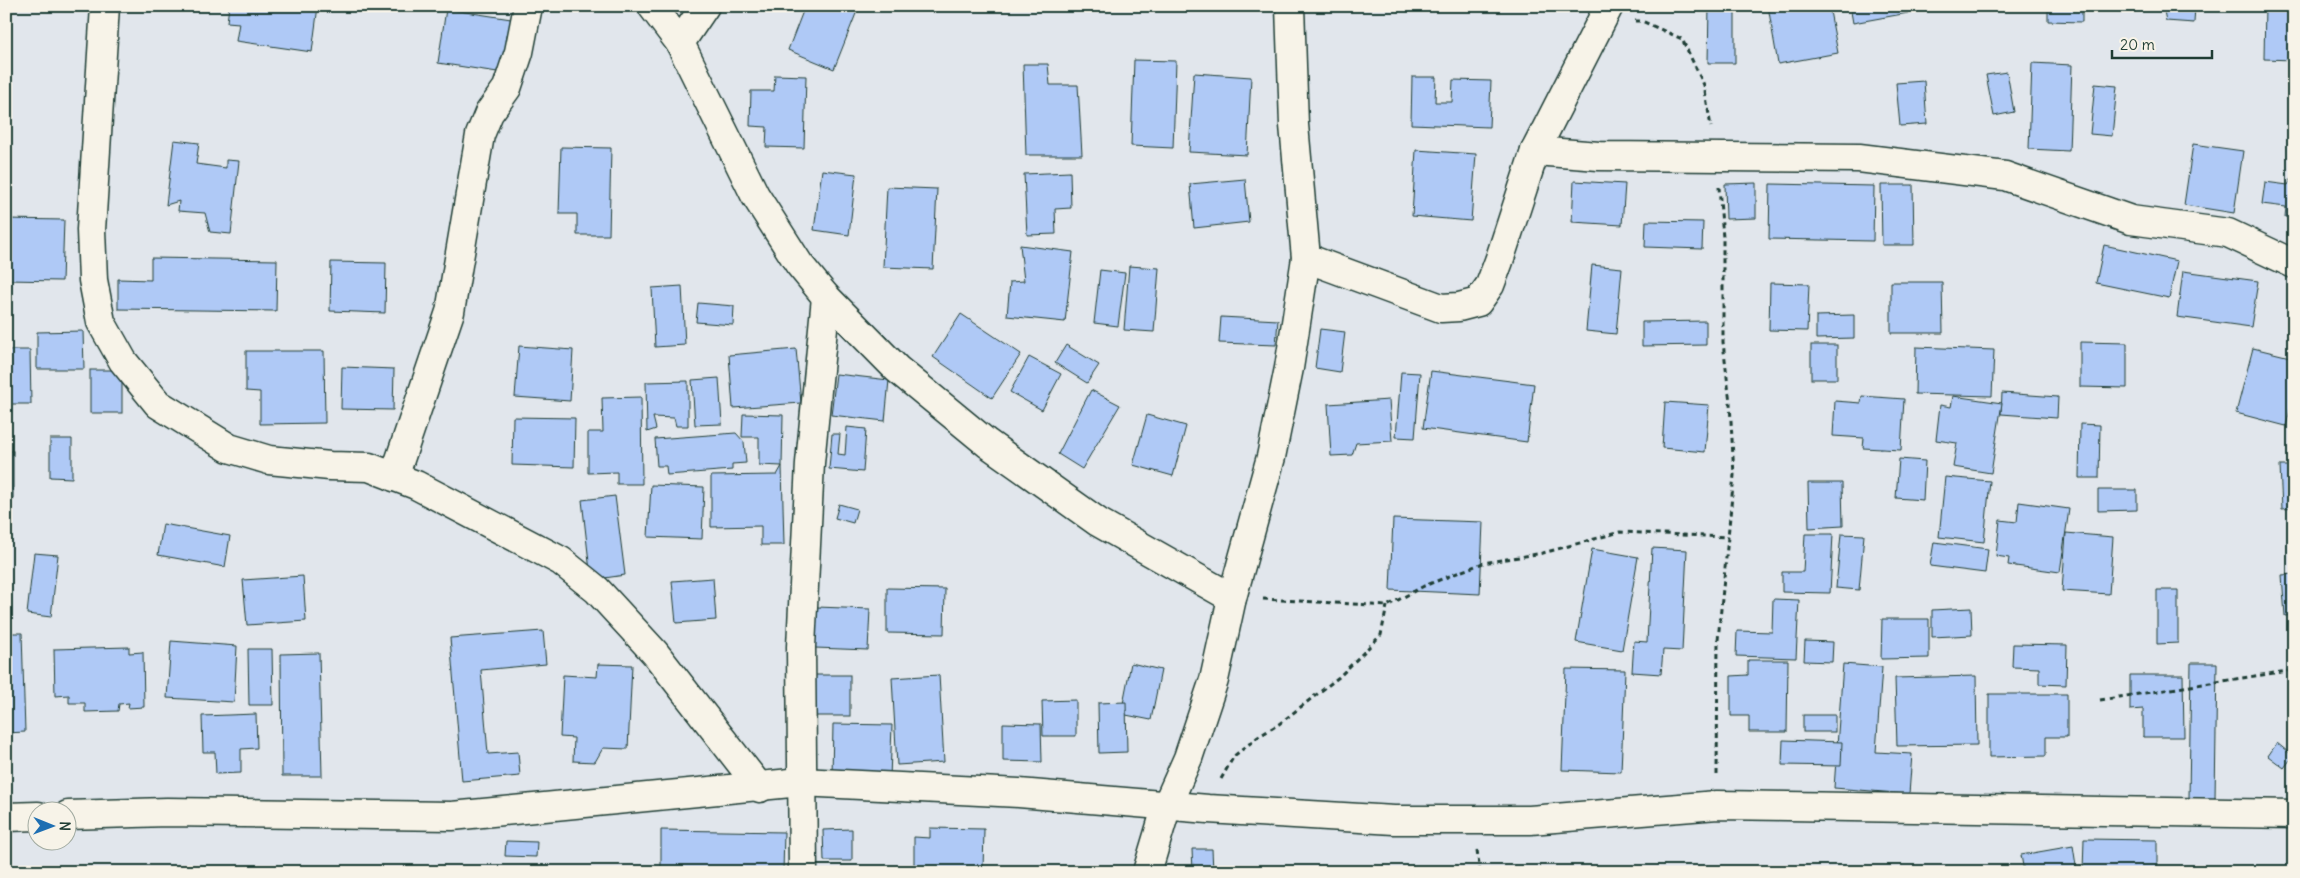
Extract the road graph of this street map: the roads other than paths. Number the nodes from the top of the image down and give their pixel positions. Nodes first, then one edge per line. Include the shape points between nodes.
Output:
1 (105, 6) edge
2 (528, 6) edge
3 (652, 6) edge
4 (706, 6) edge
5 (1290, 6) edge
6 (1605, 14) edge
7 (680, 43) junction
8 (1535, 150) junction
9 (1306, 258) junction
10 (2294, 264) edge
11 (826, 297) junction
12 (394, 477) junction
13 (1232, 598) junction
14 (801, 782) junction
15 (760, 788) junction
16 (1167, 805) junction
17 (2294, 814) edge
18 (78, 815) edge
19 (6, 816) edge
20 (28, 816) edge
21 (803, 872) edge
22 (1146, 872) edge

1 - 12 street via 91,230 93,280 101,322 123,362 158,404 228,448 270,460 369,467
2 - 12 street via 519,52 507,88 489,113 480,135 450,312
3 - 7 street
4 - 7 street
5 - 9 street via 1294,125
6 - 8 street
7 - 11 street via 755,195 799,264
8 - 9 street via 1499,261 1490,285 1478,302 1441,308
8 - 10 street via 1599,156 1858,158 2006,176 2131,220 2228,233
9 - 13 street via 1272,457
11 - 13 street via 897,369 987,443 1098,522
11 - 14 street via 810,463 801,647
12 - 15 street via 416,485 561,561 597,590 655,654
13 - 16 street via 1214,680 1188,758
14 - 15 street
14 - 16 street via 1019,793
14 - 21 street
15 - 18 street via 452,816 167,812
16 - 17 street via 1474,822 1717,805
16 - 22 street
19 - 20 street

